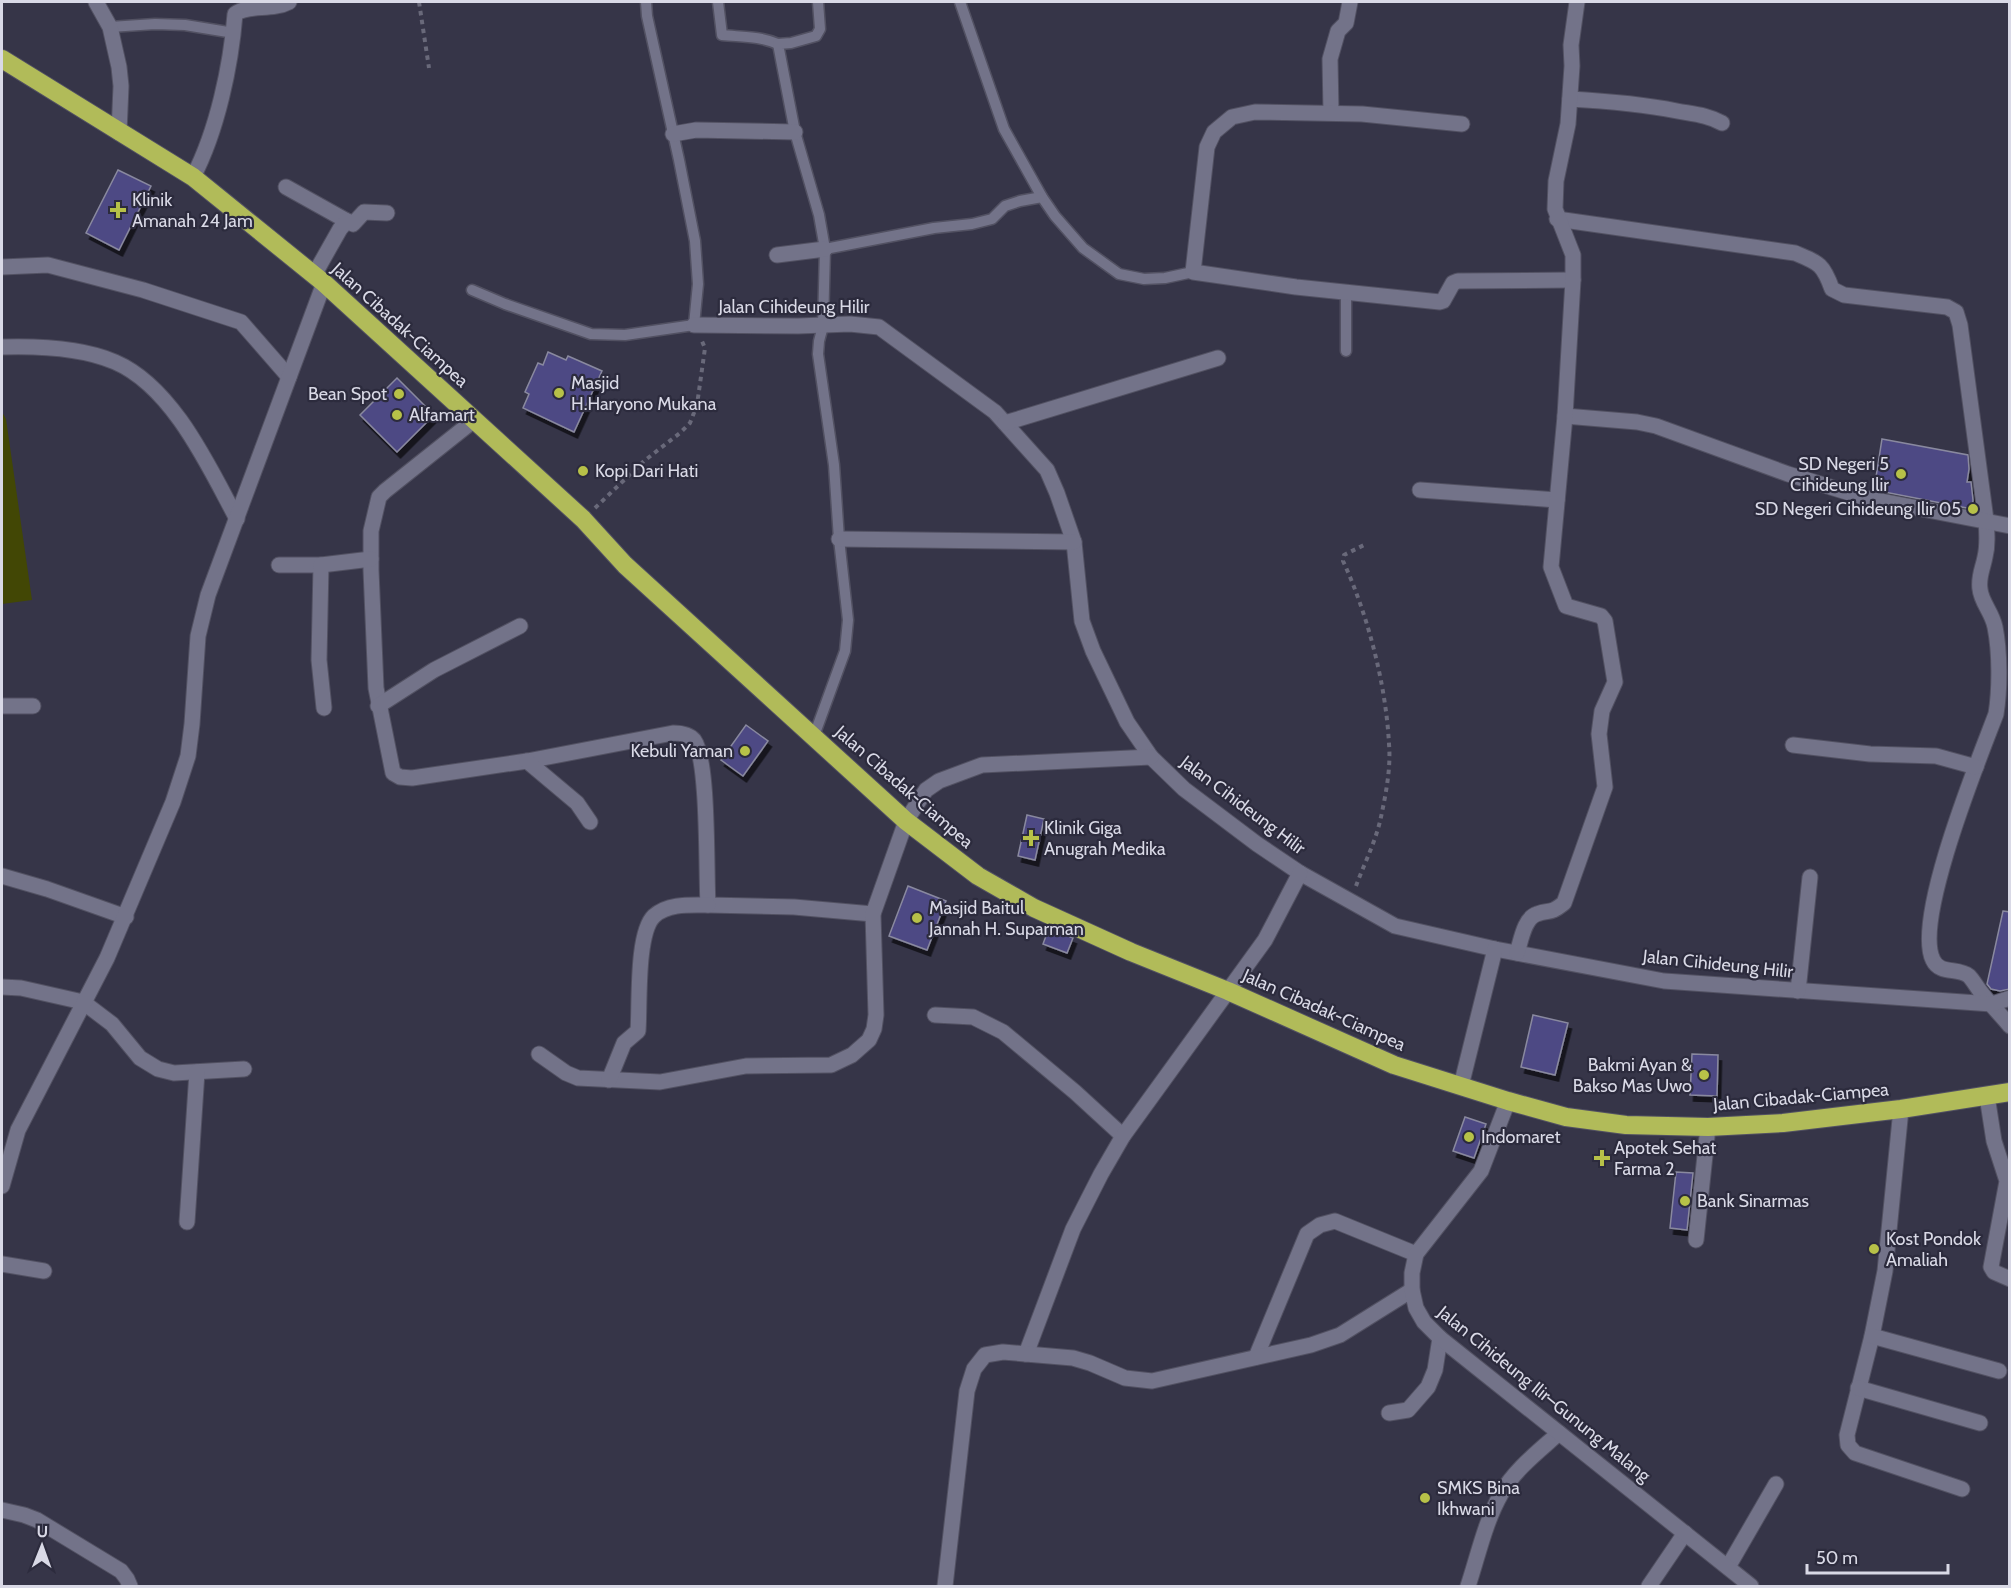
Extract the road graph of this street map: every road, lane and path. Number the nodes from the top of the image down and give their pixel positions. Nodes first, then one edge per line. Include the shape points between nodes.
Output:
1 (96, 2) edge
2 (289, 2) edge
3 (419, 2) edge
4 (646, 2) edge
5 (718, 2) edge
6 (819, 2) edge
7 (960, 2) edge
8 (1350, 2) edge
9 (1577, 2) edge
10 (110, 27) junction
11 (234, 33) junction
12 (778, 44) junction
13 (2, 59) edge
14 (429, 68) dead end
15 (1570, 99) junction
16 (1331, 112) junction
17 (1722, 123) dead end
18 (1462, 124) dead end
19 (795, 132) junction
20 (119, 133) junction
21 (673, 134) junction
22 (192, 177) junction
23 (286, 187) dead end
24 (1042, 197) junction
25 (387, 213) dead end
26 (1557, 219) junction
27 (347, 221) junction
28 (825, 249) junction
29 (777, 255) dead end
30 (2, 267) edge
31 (1193, 272) junction
32 (319, 279) junction
33 (1573, 280) junction
34 (472, 290) dead end
35 (1346, 292) junction
36 (694, 325) junction
37 (823, 326) junction
38 (2, 347) edge
39 (1346, 351) dead end
40 (1218, 358) dead end
41 (289, 377) junction
42 (1565, 416) junction
43 (473, 421) junction
44 (1005, 423) junction
45 (1420, 490) dead end
46 (1557, 500) junction
47 (237, 519) junction
48 (583, 519) junction
49 (1986, 520) junction
50 (2010, 526) edge
51 (839, 539) junction
52 (1074, 542) junction
53 (1364, 545) dead end
54 (371, 559) junction
55 (279, 564) dead end
56 (321, 565) junction
57 (520, 626) dead end
58 (2, 706) edge
59 (33, 706) dead end
60 (378, 706) junction
61 (324, 708) dead end
62 (2003, 716) edge
63 (814, 736) junction
64 (1793, 745) dead end
65 (1151, 757) junction
66 (527, 761) junction
67 (1976, 767) junction
68 (906, 821) junction
69 (590, 822) dead end
70 (1300, 873) junction
71 (2, 876) edge
72 (1810, 876) dead end
73 (1350, 901) junction
74 (708, 905) junction
75 (873, 914) junction
76 (126, 917) junction
77 (1495, 949) junction
78 (1517, 952) junction
79 (2, 987) edge
80 (1228, 991) junction
81 (1798, 991) junction
82 (2010, 998) edge
83 (83, 1002) junction
84 (1992, 1004) junction
85 (935, 1015) dead end
86 (2010, 1026) edge
87 (539, 1054) dead end
88 (244, 1069) dead end
89 (197, 1072) junction
90 (609, 1080) junction
91 (1461, 1086) junction
92 (2010, 1092) edge
93 (1987, 1096) junction
94 (1508, 1101) junction
95 (1901, 1109) junction
96 (1708, 1127) junction
97 (1123, 1136) junction
98 (2, 1186) edge
99 (187, 1222) dead end
100 (1696, 1240) dead end
101 (1416, 1254) junction
102 (2, 1264) edge
103 (44, 1271) dead end
104 (2010, 1279) edge
105 (1412, 1290) junction
106 (1872, 1336) junction
107 (1440, 1338) junction
108 (1026, 1354) junction
109 (1256, 1357) junction
110 (2000, 1371) dead end
111 (1858, 1388) junction
112 (1389, 1413) dead end
113 (1980, 1423) dead end
114 (1559, 1433) junction
115 (1776, 1484) dead end
116 (1962, 1489) dead end
117 (2, 1510) edge
118 (1685, 1533) junction
119 (1728, 1567) junction
120 (130, 1587) edge
121 (945, 1587) edge
122 (1468, 1587) edge
123 (1649, 1587) edge
124 (1751, 1587) edge

1 - 10 street
2 - 11 street via 242,9 237,12
3 - 14 path
4 - 21 lane
5 - 12 lane via 722,34
6 - 12 lane via 821,23 816,36
7 - 24 lane via 1004,129
8 - 16 street via 1346,23 1338,31 1330,59
9 - 15 street
10 - 11 lane via 186,25
10 - 20 street via 121,86
11 - 22 street via 205,153
12 - 19 lane
13 - 20 highway, Jalan Cibadak-Ciampea
15 - 17 street via 1656,107
15 - 26 street via 1556,181
16 - 18 street
16 - 31 street via 1255,112 1232,117 1214,132 1207,147
19 - 21 street via 696,130
19 - 28 lane
20 - 22 highway, Jalan Cibadak-Ciampea
21 - 36 lane via 698,264
22 - 32 highway, Jalan Cibadak-Ciampea
23 - 27 street
24 - 28 lane via 1005,206 992,219 972,224
24 - 31 lane via 1083,248 1119,274 1165,279
25 - 27 street via 364,212 353,224
26 - 33 street via 1573,255
26 - 49 street via 1796,253 1820,265 1832,289 1844,295 1947,306 1956,312
27 - 32 street
28 - 29 street
28 - 37 lane
30 - 41 street via 48,265 241,322
31 - 35 street
32 - 41 street
32 - 43 highway, Jalan Cibadak-Ciampea
33 - 35 street via 1458,281 1440,302
33 - 42 street
34 - 36 lane, Jalan Cihideung Hilir via 591,334 625,335
35 - 39 lane
36 - 37 street, Jalan Cihideung Hilir
36 - 48 path via 705,348 697,405 690,423
37 - 44 street, Jalan Cihideung Hilir via 871,326 886,331
37 - 51 lane via 818,354 834,465
38 - 47 street via 49,348 94,356 114,362 143,380 194,442
40 - 44 street
41 - 47 street
42 - 46 street
42 - 49 street via 1656,426 1866,498
43 - 48 highway, Jalan Cibadak-Ciampea
43 - 54 street via 379,497 371,531
44 - 52 street, Jalan Cihideung Hilir via 1047,470
45 - 46 street
46 - 78 street via 1552,572 1566,606 1601,616 1605,621 1615,682 1602,711 1599,734 1605,787 1564,903 1553,912 1528,919
47 - 76 street via 208,595 198,636 188,756
48 - 63 highway, Jalan Cibadak-Ciampea via 625,565
49 - 50 street
49 - 62 street via 1985,558 1979,580 1981,597 1989,607 1995,627
51 - 52 street
51 - 63 lane via 848,636
52 - 65 street, Jalan Cihideung Hilir via 1082,621 1126,722
53 - 73 path via 1344,555 1343,561 1366,619 1390,745 1381,819
54 - 56 street
54 - 60 street
55 - 56 street
56 - 61 street via 319,660
57 - 60 street via 434,670
58 - 59 street
60 - 66 street via 393,773 400,777
62 - 67 street
63 - 68 highway, Jalan Cibadak-Ciampea
64 - 67 street via 1870,754 1936,756
65 - 68 street via 982,765 926,790
65 - 70 street, Jalan Cihideung Hilir via 1184,789
66 - 69 street via 577,802
66 - 74 street via 674,733 693,738 700,751
67 - 84 street via 1946,852 1930,931 1933,961 1949,972 1968,975
68 - 75 street
68 - 80 highway, Jalan Cibadak-Ciampea via 978,876 1034,908
70 - 73 street, Jalan Cihideung Hilir
70 - 80 street via 1265,940
71 - 76 street
72 - 81 street
73 - 77 street, Jalan Cihideung Hilir via 1395,926
74 - 75 street
74 - 90 street via 674,907 651,920 641,956 638,1031 624,1043
75 - 90 street via 874,1029 869,1040 852,1054 831,1065 746,1066 660,1082
76 - 83 street
77 - 78 street, Jalan Cihideung Hilir
77 - 91 street
78 - 81 street, Jalan Cihideung Hilir via 1664,981
79 - 83 street
80 - 91 highway, Jalan Cibadak-Ciampea via 1394,1065
80 - 97 street
81 - 84 street, Jalan Cihideung Hilir
82 - 84 street
83 - 89 street via 112,1024 140,1058 174,1073
83 - 98 street via 18,1130
84 - 86 street
85 - 97 street via 974,1017 1003,1032
87 - 90 street via 578,1078
88 - 89 street
89 - 99 street
91 - 94 highway, Jalan Cibadak-Ciampea
92 - 93 highway, Jalan Cibadak-Ciampea
93 - 95 highway, Jalan Cibadak-Ciampea
93 - 104 street via 1994,1141 2007,1181 1991,1267
94 - 96 highway, Jalan Cibadak-Ciampea via 1576,1118 1626,1125
94 - 101 street via 1481,1171
95 - 96 highway, Jalan Cibadak-Ciampea
95 - 106 street via 1885,1271
96 - 100 street
97 - 108 street via 1083,1206
101 - 105 street, Jalan Cihideung Ilir–Gunung Malang
101 - 109 street via 1335,1221 1307,1234
102 - 103 street
105 - 107 street, Jalan Cihideung Ilir–Gunung Malang via 1424,1322
105 - 109 street via 1340,1335
106 - 110 street
106 - 111 street
107 - 112 street via 1436,1370 1428,1387 1408,1410
107 - 114 street, Jalan Cihideung Ilir–Gunung Malang
108 - 109 street via 1073,1358 1125,1378 1152,1381
108 - 121 street via 985,1355 974,1369 967,1391
111 - 113 street
111 - 116 street via 1847,1435 1848,1445 1855,1452
114 - 118 street, Jalan Cihideung Ilir–Gunung Malang
114 - 122 street via 1516,1473 1501,1493
115 - 119 street
117 - 120 street via 37,1520 121,1571
118 - 119 street, Jalan Cihideung Ilir–Gunung Malang
118 - 123 street
119 - 124 street, Jalan Cihideung Ilir–Gunung Malang

